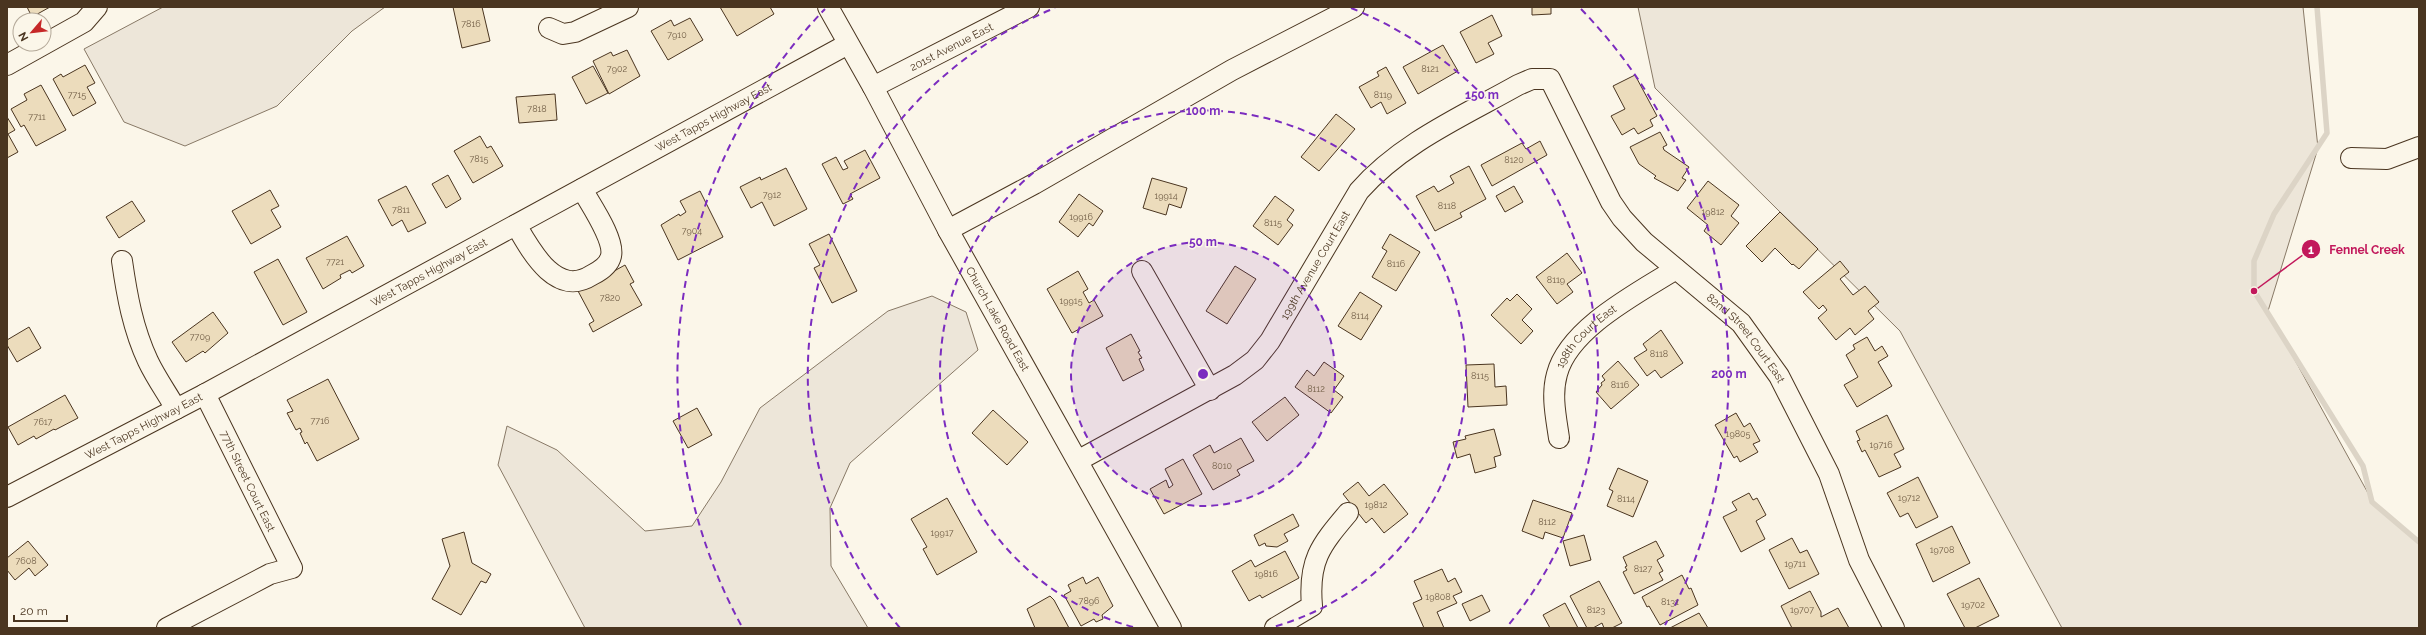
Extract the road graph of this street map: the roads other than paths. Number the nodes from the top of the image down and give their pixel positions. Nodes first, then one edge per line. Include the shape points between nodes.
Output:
1 (97, 7) edge
2 (628, 7) edge
3 (828, 7) edge
4 (1029, 7) edge
5 (1354, 7) edge
6 (548, 28) dead end
7 (848, 44) junction
8 (7, 65) edge
9 (1552, 80) joint
10 (873, 87) junction
11 (2419, 147) edge
12 (2351, 158) dead end
13 (582, 189) junction
14 (516, 225) junction
15 (948, 230) junction
16 (122, 261) dead end
17 (1676, 269) junction
18 (1142, 271) dead end
19 (1210, 390) junction
20 (205, 394) junction
21 (176, 409) junction
22 (1559, 438) dead end
23 (1079, 460) junction
24 (8, 493) edge
25 (1348, 513) dead end
26 (1168, 627) edge
27 (167, 628) edge
28 (1275, 628) edge
29 (1894, 628) edge

1 - 8 street via 84,22
2 - 6 street via 575,32 563,34
3 - 7 street, Church Lake Road East
4 - 10 street, 201st Avenue East
5 - 15 street via 1232,70 1034,184
7 - 10 street, Church Lake Road East
7 - 13 street, West Tapps Highway East
9 - 17 street, 82nd Street Court East via 1611,202 1644,242
9 - 19 street, 199th Avenue Court East via 1541,78 1518,85 1396,155 1376,171 1359,190 1270,341 1246,368
10 - 15 street, Church Lake Road East
11 - 12 street via 2387,159
13 - 14 street, West Tapps Highway East
13 - 14 street via 608,236 611,256 604,268 584,280 564,281 547,270 530,250
14 - 20 street, West Tapps Highway East
15 - 23 street, Church Lake Road East
16 - 21 street via 132,317 141,343 149,363
17 - 22 street, 198th Court East via 1607,314 1574,342 1564,356 1557,374 1554,396
17 - 29 street, 82nd Street Court East via 1741,323 1779,376 1829,474 1859,560
18 - 19 street
19 - 23 street, 199th Avenue Court East
20 - 21 street, West Tapps Highway East
20 - 27 street, 77th Street Court East via 292,568 270,574
21 - 24 street, West Tapps Highway East
23 - 26 street, Church Lake Road East
25 - 28 street via 1318,552 1310,582 1312,606

